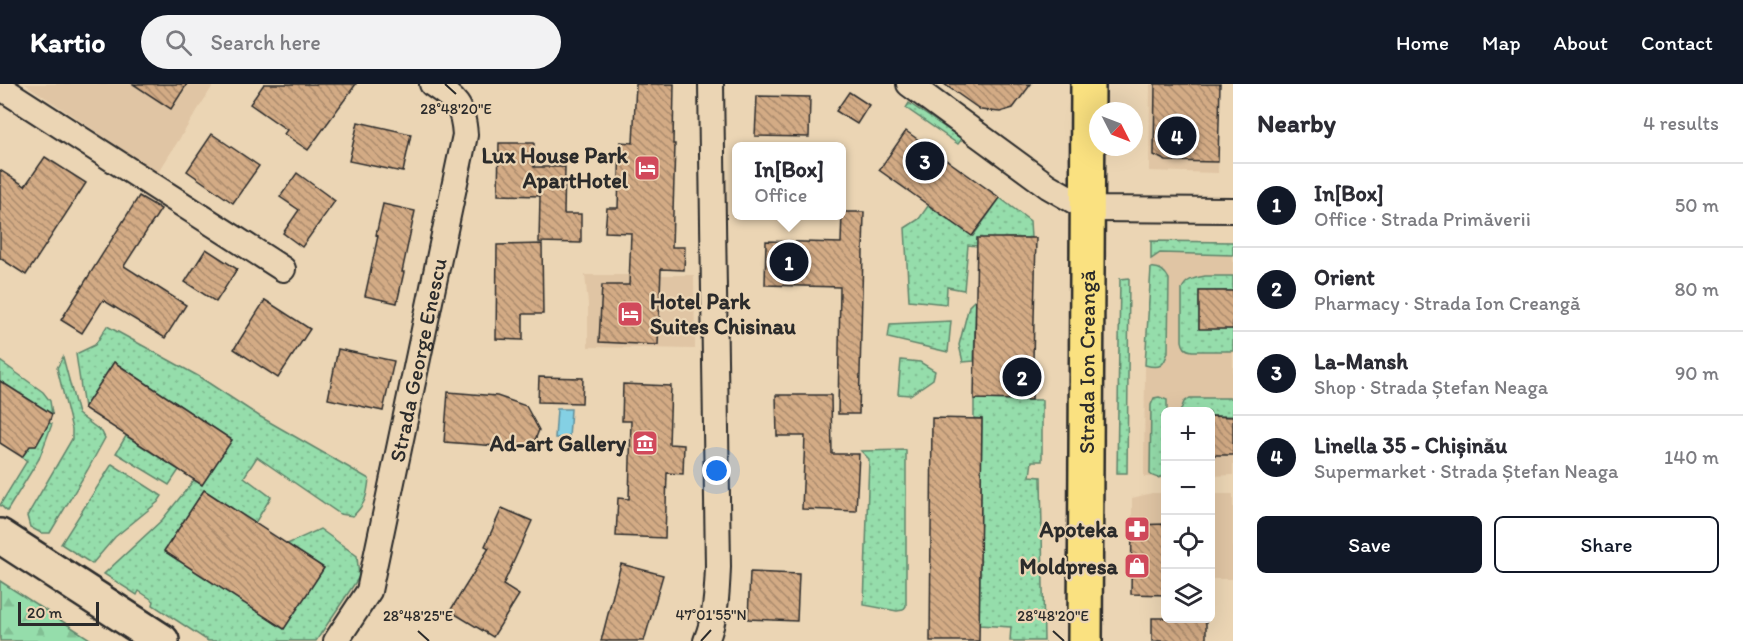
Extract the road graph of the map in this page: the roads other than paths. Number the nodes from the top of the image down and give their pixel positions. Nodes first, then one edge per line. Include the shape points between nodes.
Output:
1 (1, 84) edge
2 (432, 84) edge
3 (711, 84) edge
4 (909, 84) edge
5 (1088, 84) edge
6 (1088, 209) junction
7 (1233, 210) edge
8 (283, 270) dead end
9 (0, 536) edge
10 (162, 641) edge
11 (336, 641) edge
12 (706, 641) edge
13 (1085, 641) edge

1 - 8 street via 3,89
2 - 11 street, Strada George Enescu via 452,97 464,116 465,135 369,591
3 - 12 street via 718,567 715,608
4 - 6 street via 1048,186
5 - 6 main road, Strada Ion Creangă
6 - 7 street
6 - 13 main road, Strada Ion Creangă
9 - 10 street

